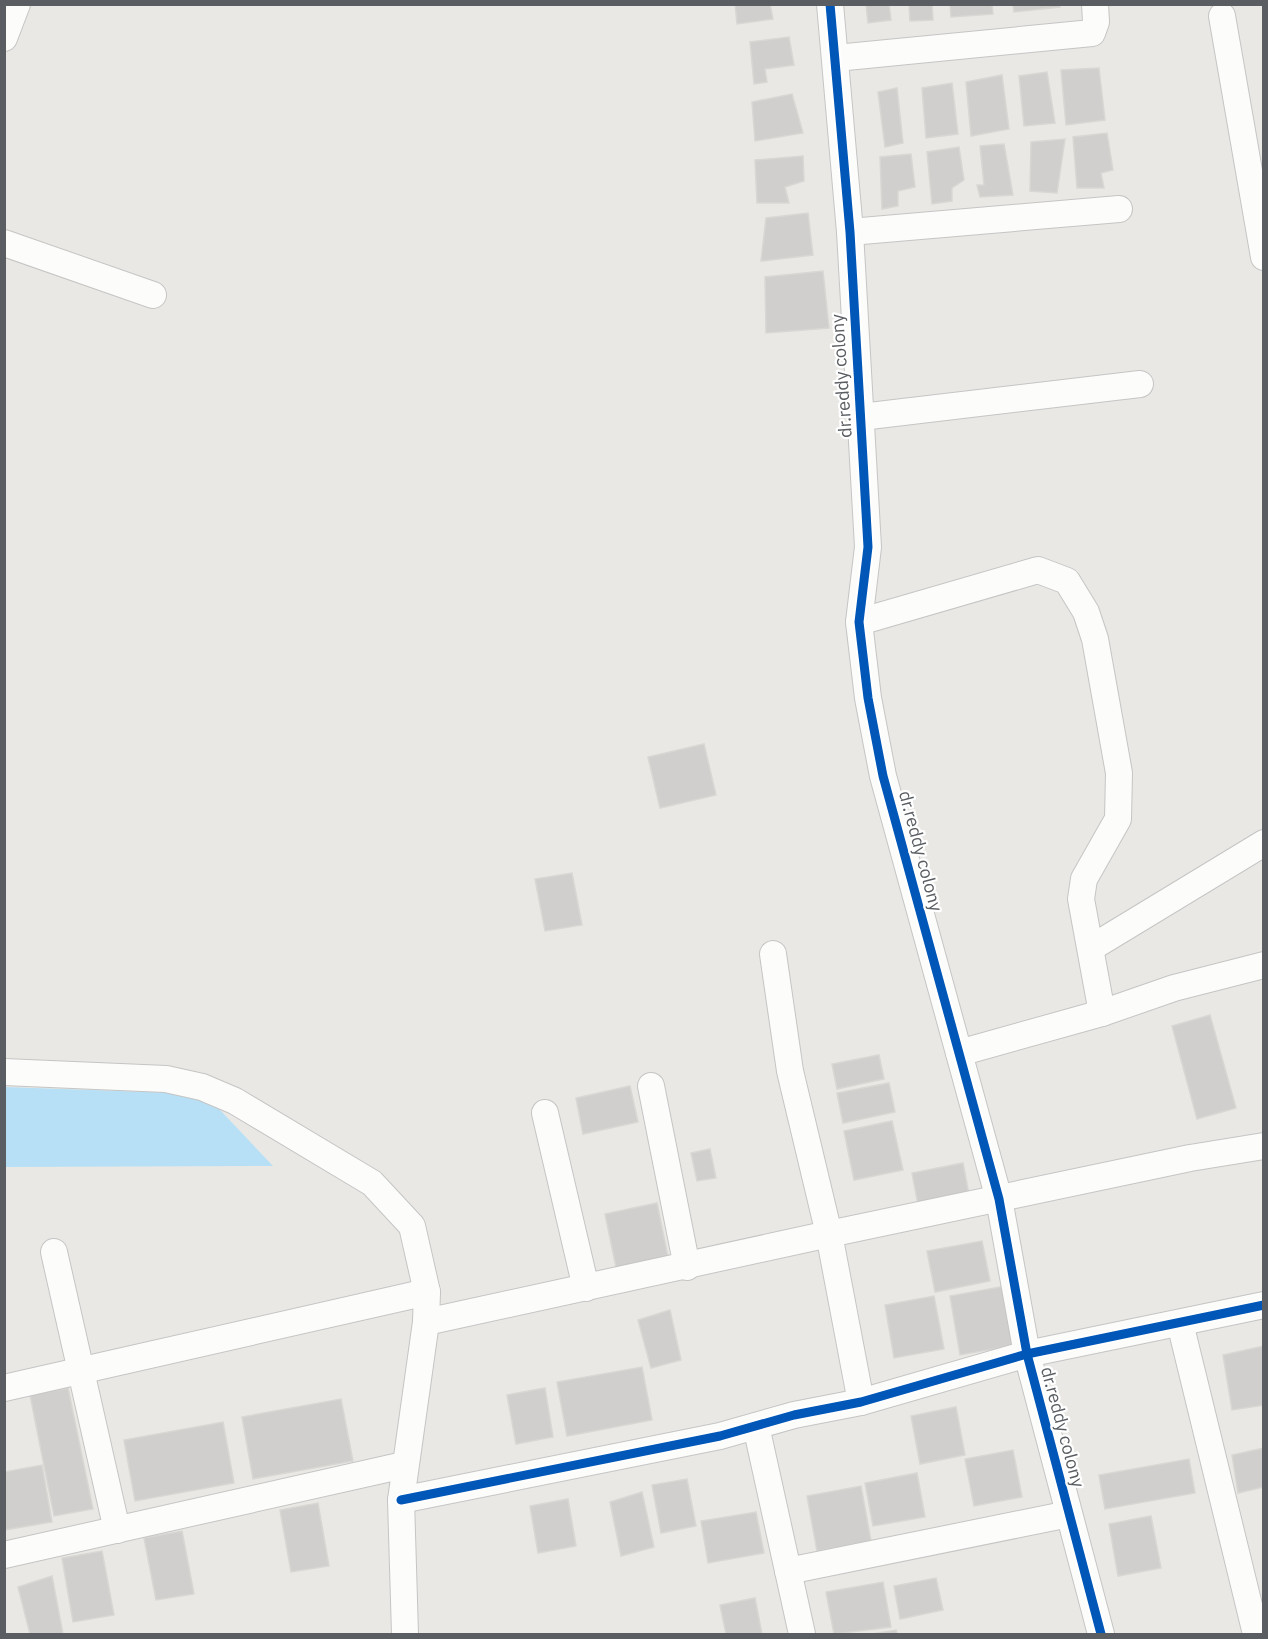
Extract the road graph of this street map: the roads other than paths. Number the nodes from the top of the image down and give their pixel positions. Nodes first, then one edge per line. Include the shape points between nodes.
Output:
1 (17, 4) edge
2 (830, 4) edge
3 (1095, 4) edge
4 (1222, 16) dead end
5 (4, 38) edge
6 (836, 58) junction
7 (1119, 209) dead end
8 (850, 232) junction
9 (4, 243) edge
10 (1263, 257) edge
11 (153, 296) dead end
12 (1140, 384) dead end
13 (861, 417) junction
14 (859, 622) junction
15 (1263, 843) edge
16 (1091, 948) junction
17 (773, 954) dead end
18 (1263, 965) edge
19 (1102, 1013) junction
20 (959, 1053) junction
21 (4, 1072) edge
22 (651, 1086) dead end
23 (545, 1113) dead end
24 (1263, 1146) edge
25 (999, 1199) junction
26 (829, 1234) junction
27 (54, 1252) dead end
28 (687, 1267) junction
29 (586, 1288) junction
30 (427, 1292) junction
31 (1263, 1305) edge
32 (426, 1322) junction
33 (1180, 1323) junction
34 (1027, 1354) junction
35 (81, 1371) junction
36 (4, 1389) edge
37 (861, 1402) junction
38 (756, 1426) junction
39 (404, 1465) junction
40 (400, 1500) junction
41 (1069, 1514) junction
42 (117, 1530) junction
43 (4, 1555) edge
44 (788, 1571) junction
45 (405, 1635) edge
46 (802, 1635) edge
47 (1101, 1635) edge
48 (1256, 1635) edge

1 - 5 street
2 - 6 street, dr.reddy colony
3 - 6 street via 1092,33
4 - 10 street
6 - 8 street, dr.reddy colony
7 - 8 street
8 - 13 street, dr.reddy colony
9 - 11 street
12 - 13 street
13 - 14 street, dr.reddy colony via 868,547
14 - 16 street via 1038,570 1067,581 1086,612 1095,639 1119,773 1118,819 1084,879 1082,899
14 - 20 street, dr.reddy colony via 883,776
15 - 16 street
16 - 19 street
17 - 26 street via 790,1071
18 - 19 street via 1174,988
19 - 20 street
20 - 25 street, dr.reddy colony
21 - 30 street via 166,1079 202,1087 235,1101 372,1183 412,1226
22 - 28 street
23 - 29 street
24 - 25 street
25 - 26 street
25 - 34 street, dr.reddy colony
26 - 28 street
26 - 37 street
27 - 35 street
28 - 29 street
29 - 32 street
30 - 32 street
30 - 35 street
31 - 33 street
32 - 39 street
33 - 34 street
33 - 48 street
34 - 37 street
34 - 41 street, dr.reddy colony
35 - 36 street
35 - 42 street
37 - 38 street
38 - 40 street
38 - 44 street
39 - 40 street
39 - 42 street
40 - 45 street
41 - 44 street
41 - 47 street, dr.reddy colony
42 - 43 street
44 - 46 street

